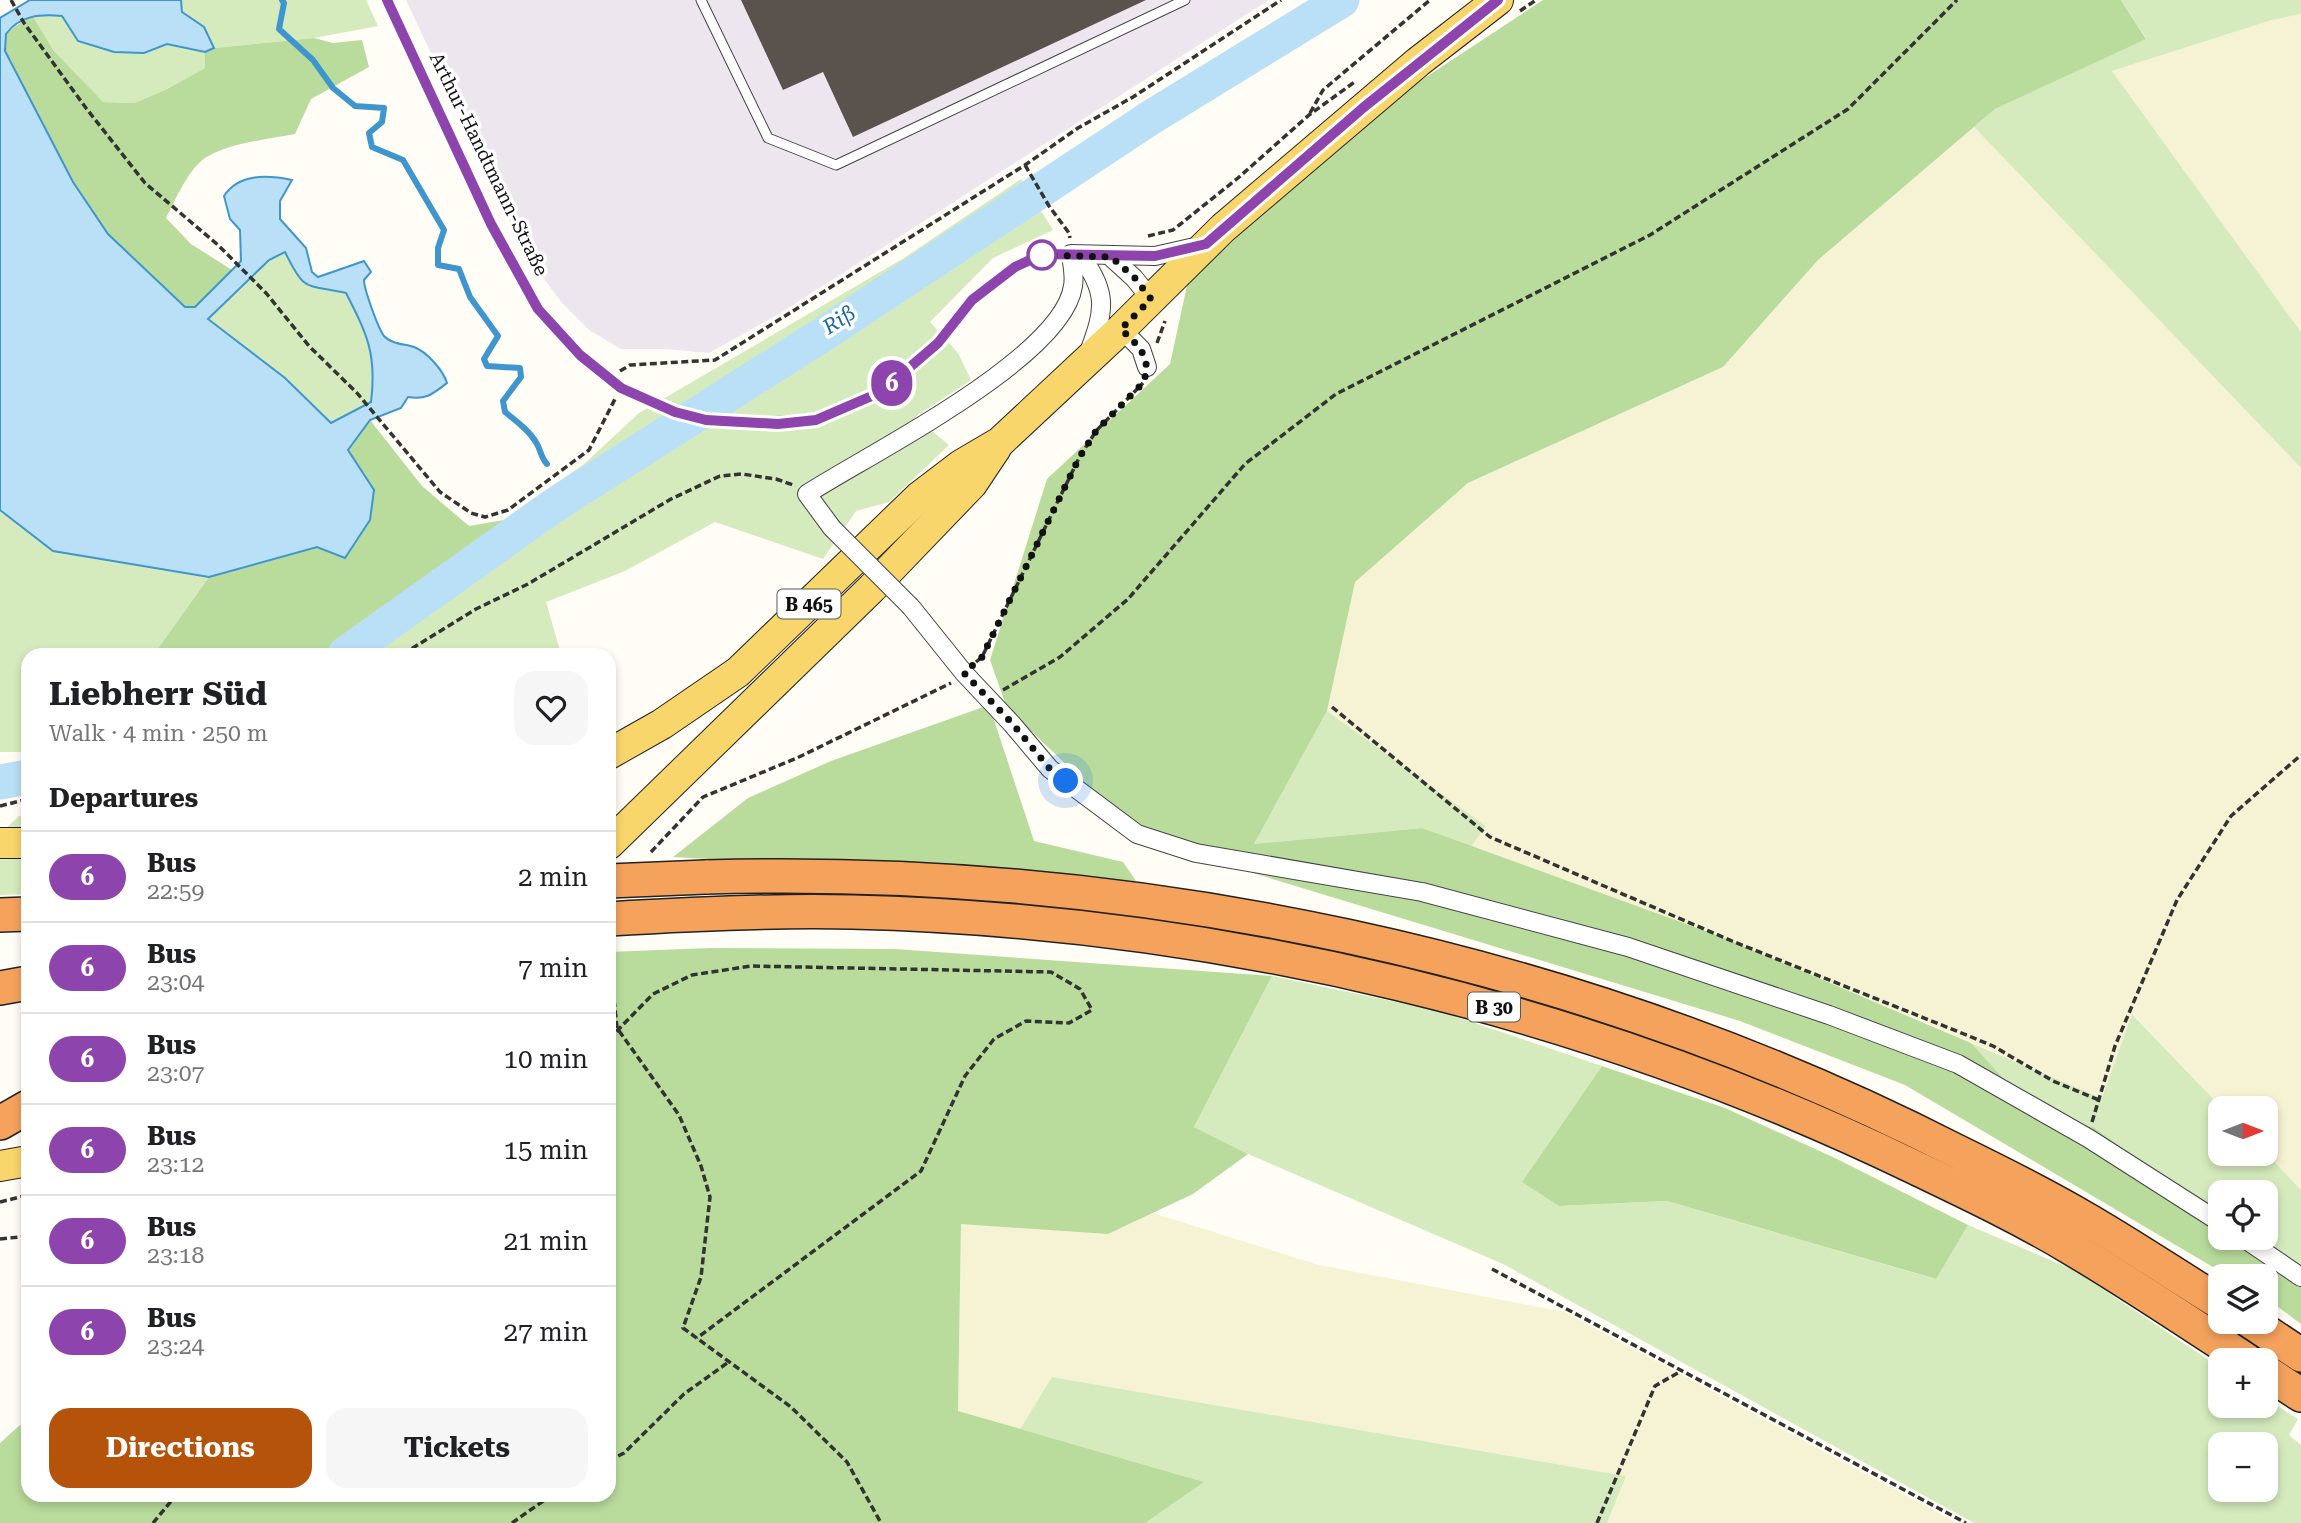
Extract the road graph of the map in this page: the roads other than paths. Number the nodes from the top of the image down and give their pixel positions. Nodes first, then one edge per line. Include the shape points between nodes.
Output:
1 (387, 0) edge
2 (701, 0) edge
3 (1185, 0) edge
4 (1498, 0) edge
5 (1206, 244) junction
6 (1075, 254) junction
7 (1111, 257) junction
8 (1151, 299) junction
9 (1121, 329) junction
10 (1085, 363) junction
11 (1147, 367) road end
12 (1000, 442) junction
13 (616, 750) edge
14 (616, 837) edge
15 (0, 843) edge
16 (21, 843) edge
17 (616, 881) edge
18 (21, 914) edge
19 (0, 915) edge
20 (620, 918) edge
21 (21, 984) edge
22 (0, 988) edge
23 (21, 1111) edge
24 (0, 1123) edge
25 (21, 1162) edge
26 (0, 1166) edge
27 (2208, 1215) edge
28 (2261, 1250) edge
29 (2301, 1277) edge
30 (2208, 1295) edge
31 (2270, 1334) edge
32 (2227, 1348) edge
33 (2301, 1355) edge
34 (2278, 1381) edge
35 (2301, 1395) edge

1 - 6 lane, Arthur-Handtmann-Straße via 491,224 538,309 580,355 621,388 648,401 706,420 778,424 816,420 881,392 938,343 972,300 1015,267 1043,254
2 - 3 lane via 768,138 836,164
4 - 5 main road, B 465 via 1364,107
5 - 7 street, Arthur-Handtmann-Straße via 1155,256
5 - 8 main road, B 465
6 - 7 street, Arthur-Handtmann-Straße
6 - 10 street via 1099,286 1103,304
6 - 27 street, bridge via 1067,304 1056,322 1010,366 951,409 807,494 832,528 911,607 1050,769 1137,834 1196,853 1422,892 1628,947 1958,1064 2088,1138
7 - 8 street
8 - 9 main road, B 465
9 - 10 main road, B 465
9 - 11 street via 1141,349
10 - 12 main road, B 465
12 - 13 main road, B 465 via 919,498 738,672
12 - 14 main road, B 465 via 972,484 872,589
15 - 16 main road
17 - 30 highway, B 30, bridge via 811,875 1070,890 1300,926 1471,967 1673,1030 1870,1110 2084,1218
18 - 19 highway
20 - 32 highway, B 30 via 853,912 1047,925 1277,958 1483,1004 1688,1070 1868,1144 2070,1247
21 - 22 highway
23 - 24 highway
25 - 26 main road
28 - 29 street
31 - 33 highway
34 - 35 highway

